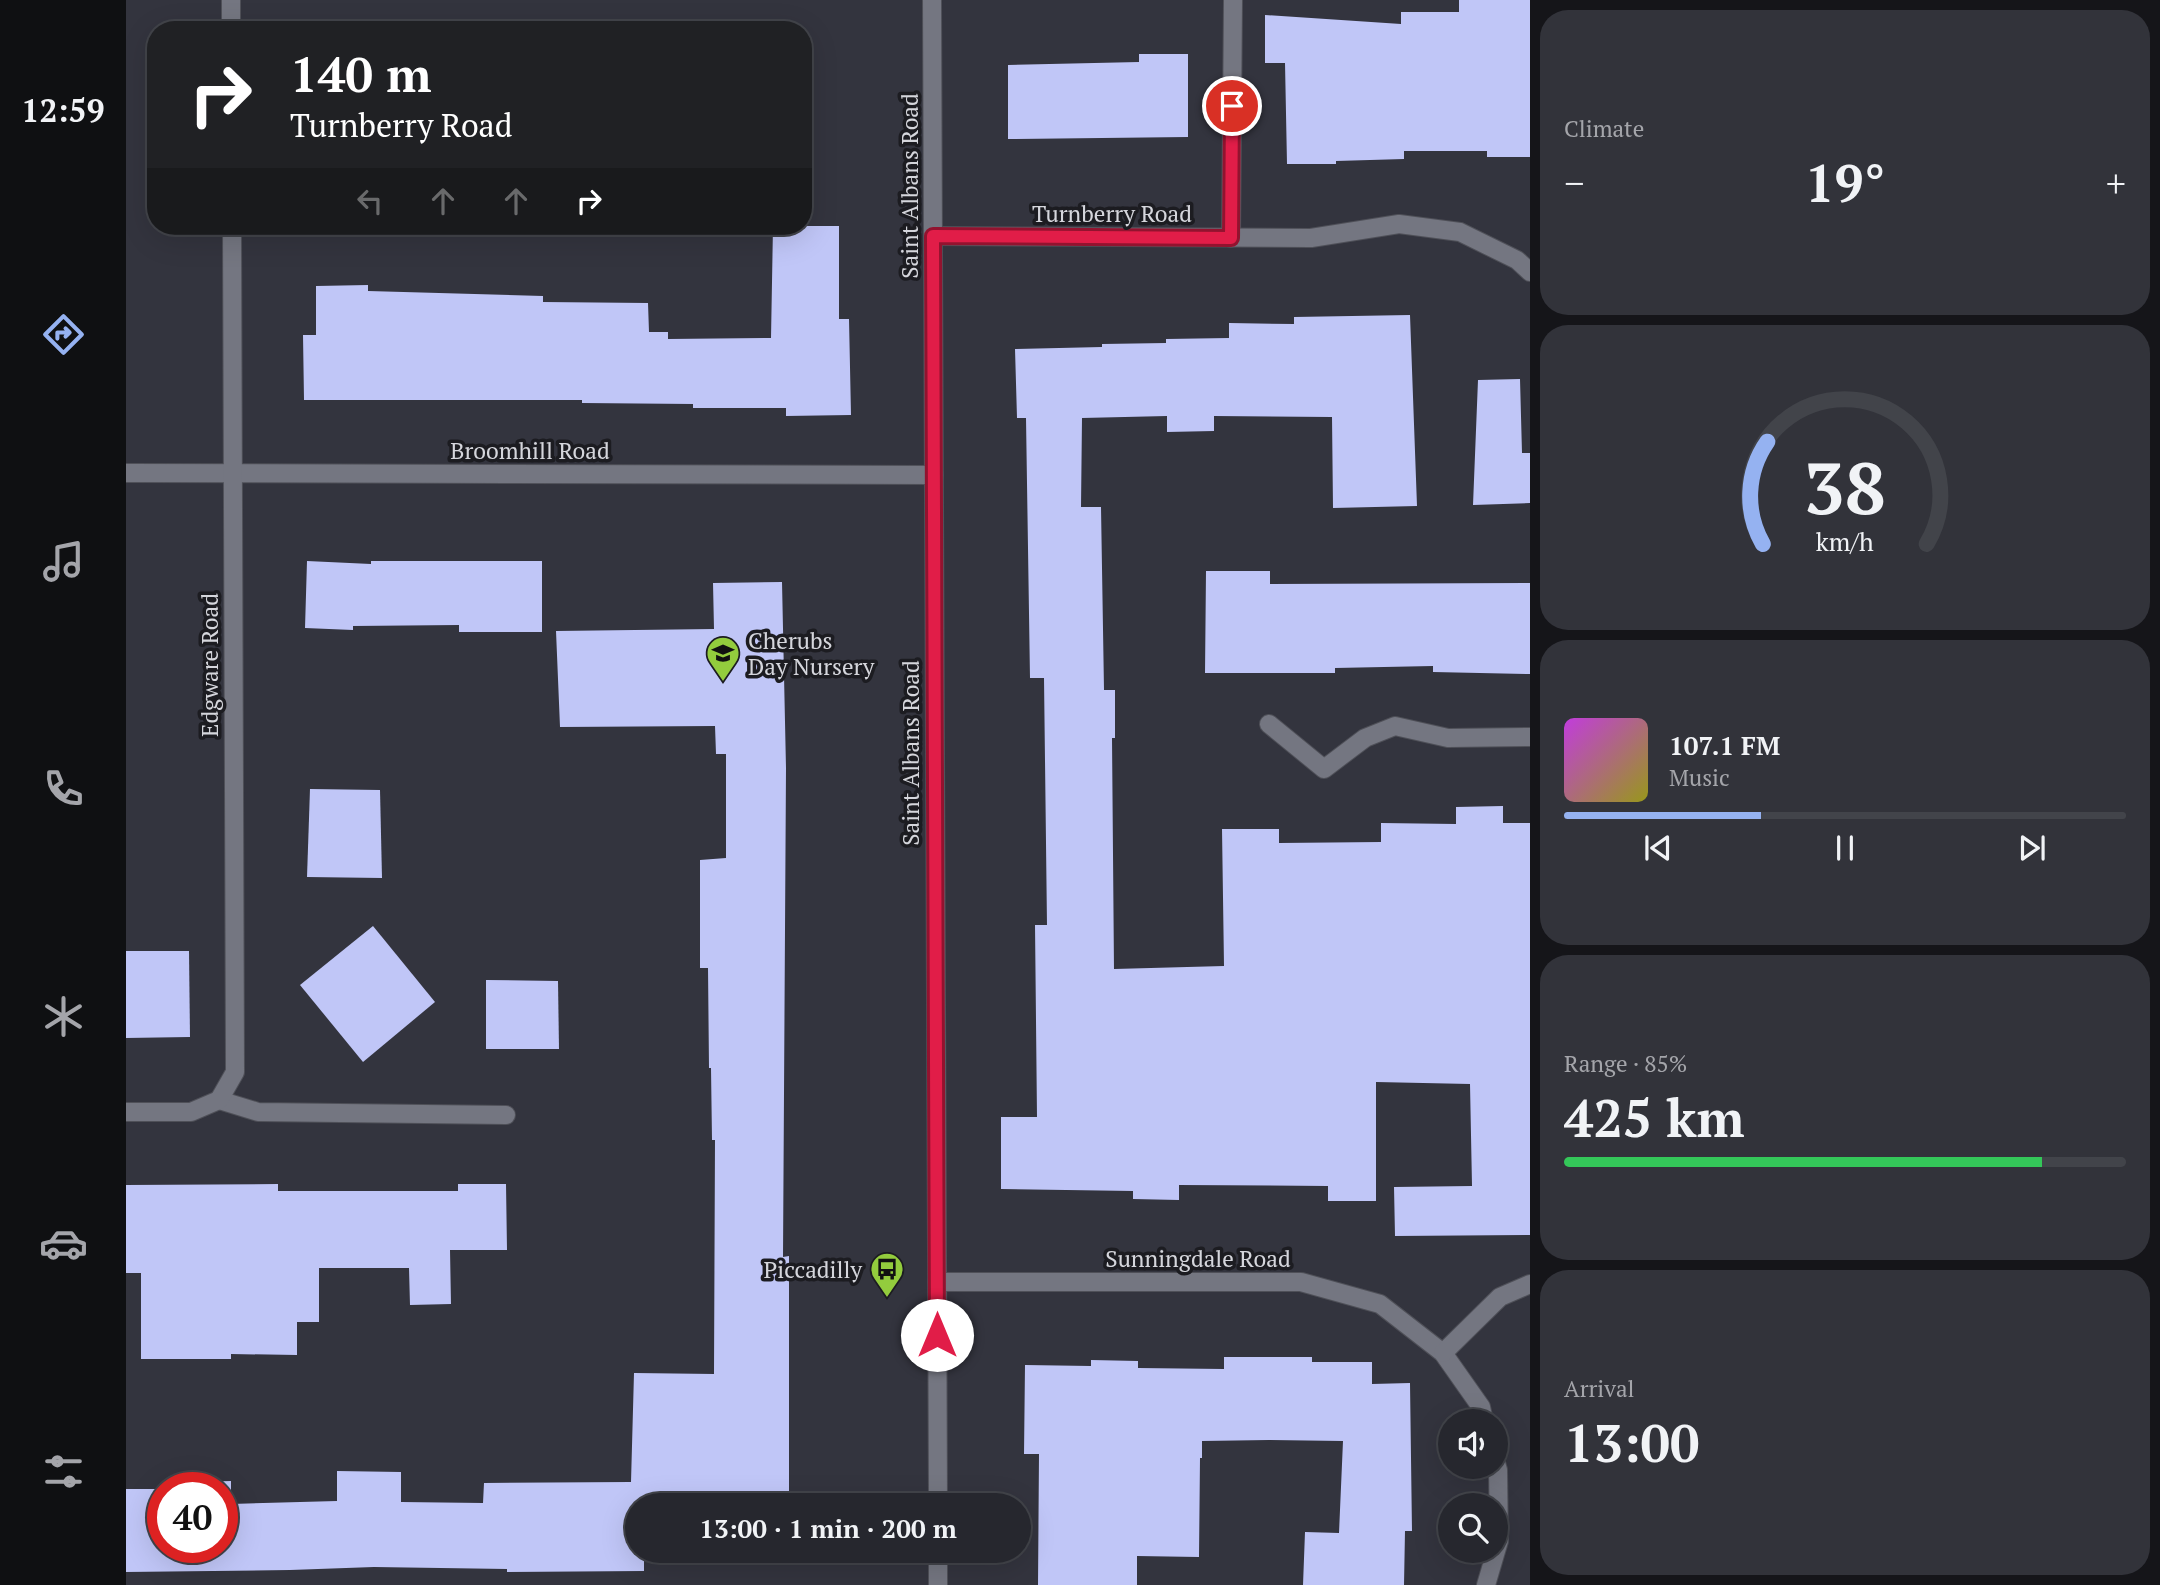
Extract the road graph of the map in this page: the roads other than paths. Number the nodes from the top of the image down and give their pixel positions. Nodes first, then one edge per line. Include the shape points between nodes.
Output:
1 (231, 0) edge
2 (932, 0) edge
3 (1233, 0) edge
4 (231, 21) edge
5 (232, 235) edge
6 (933, 236) junction
7 (1231, 238) junction
8 (1530, 272) edge
9 (126, 473) edge
10 (233, 473) junction
11 (934, 475) junction
12 (1269, 724) dead end
13 (1530, 737) edge
14 (219, 1100) junction
15 (126, 1112) edge
16 (506, 1115) dead end
17 (937, 1282) junction
18 (1530, 1284) edge
19 (1443, 1353) junction
20 (1481, 1409) edge
21 (1497, 1479) edge
22 (937, 1493) edge
23 (938, 1563) edge
24 (938, 1585) edge
25 (1486, 1585) edge

1 - 4 street
2 - 6 street, Saint Albans Road
3 - 7 street
5 - 10 street, Edgware Road
6 - 7 street, Turnberry Road
6 - 11 street, Saint Albans Road
7 - 8 street, Turnberry Road via 1311,239 1399,224 1460,232 1517,260
9 - 10 street, Broomhill Road
10 - 11 street, Broomhill Road
10 - 14 street, Edgware Road via 235,1072
11 - 17 street, Saint Albans Road
12 - 13 street via 1324,769 1365,738 1395,726 1448,738
14 - 15 street via 191,1112
14 - 16 street via 257,1112
17 - 19 street, Sunningdale Road via 1301,1282 1380,1304
17 - 22 street, Saint Albans Road
18 - 19 street via 1500,1297
19 - 20 street, Sunningdale Road
21 - 25 street via 1499,1541
23 - 24 street

